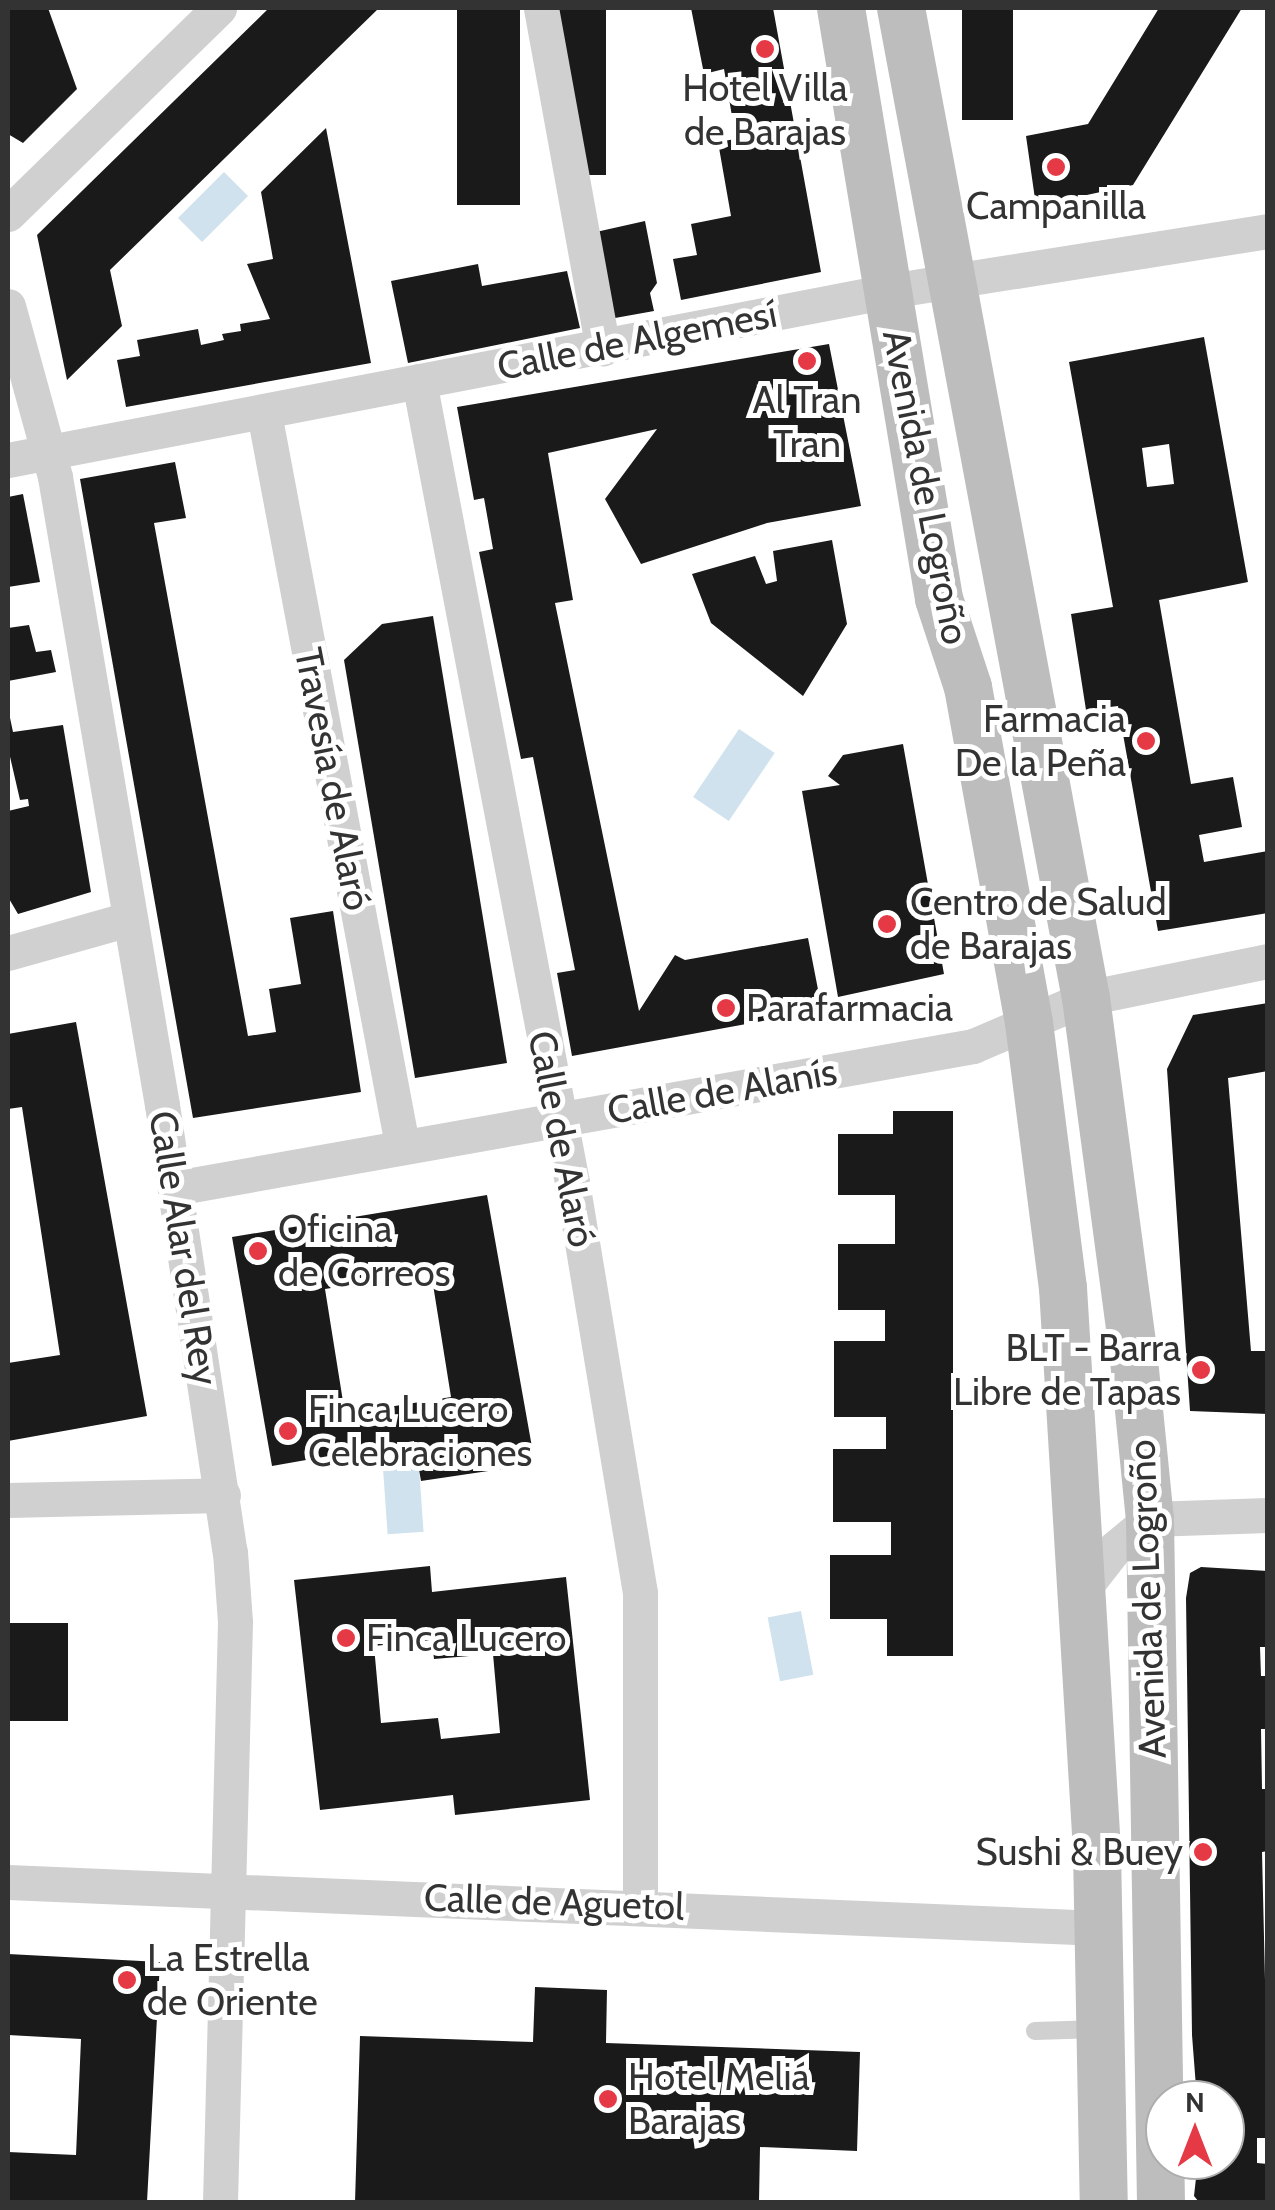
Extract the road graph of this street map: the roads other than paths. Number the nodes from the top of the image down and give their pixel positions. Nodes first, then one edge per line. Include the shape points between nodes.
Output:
1 (218, 8) edge
2 (541, 8) edge
3 (841, 8) edge
4 (901, 8) edge
5 (8, 214) edge
6 (1268, 231) edge
7 (951, 282) junction
8 (888, 291) junction
9 (8, 306) edge
10 (603, 348) junction
11 (419, 381) junction
12 (264, 413) junction
13 (48, 452) junction
14 (8, 460) edge
15 (129, 919) junction
16 (8, 953) edge
17 (1268, 961) edge
18 (1086, 998) junction
19 (1029, 1023) junction
20 (560, 1119) junction
21 (402, 1144) junction
22 (175, 1188) junction
23 (223, 1496) junction
24 (8, 1500) edge
25 (1268, 1515) edge
26 (1150, 1519) junction
27 (1083, 1588) junction
28 (8, 1882) edge
29 (227, 1886) junction
30 (640, 1905) junction
31 (1100, 1928) junction
32 (1103, 2029) junction
33 (1035, 2030) dead end
34 (220, 2202) edge
35 (1104, 2202) edge
36 (1160, 2202) edge

1 - 5 street
2 - 10 street
3 - 8 main road, Avenida de Logroño
4 - 7 main road, Avenida de Logroño
6 - 7 street, Calle de Algemesí
7 - 8 street, Calle de Algemesí
7 - 18 main road, Avenida de Logroño
8 - 10 street, Calle de Algemesí
8 - 19 main road, Avenida de Logroño via 939,599 968,687
9 - 13 street, Calle Alar del Rey
10 - 11 street, Calle de Algemesí
11 - 12 street, Calle de Algemesí
11 - 20 street, Calle de Alaró
12 - 13 street, Calle de Algemesí
12 - 21 street, Travesía de Alaró
13 - 14 street, Calle de Algemesí
13 - 15 street, Calle Alar del Rey
15 - 16 street
15 - 22 street, Calle Alar del Rey
17 - 18 street
18 - 19 street
18 - 26 main road, Avenida de Logroño
19 - 20 street, Calle de Alanís via 973,1046
19 - 27 main road, Avenida de Logroño via 1063,1288
20 - 21 street, Calle de Alanís
20 - 30 street, Calle de Alaró via 640,1593
21 - 22 street, Calle de Alanís
22 - 23 street, Calle Alar del Rey
23 - 24 street
23 - 29 street, Calle Alar del Rey via 235,1622
25 - 26 street
26 - 27 street
26 - 36 main road, Avenida de Logroño
27 - 31 main road, Avenida de Logroño
28 - 29 street, Calle de Aguetol
29 - 30 street, Calle de Aguetol
29 - 34 street, Calle Alar del Rey
30 - 31 street, Calle de Aguetol
31 - 32 main road, Avenida de Logroño
32 - 33 lane
32 - 35 main road, Avenida de Logroño

